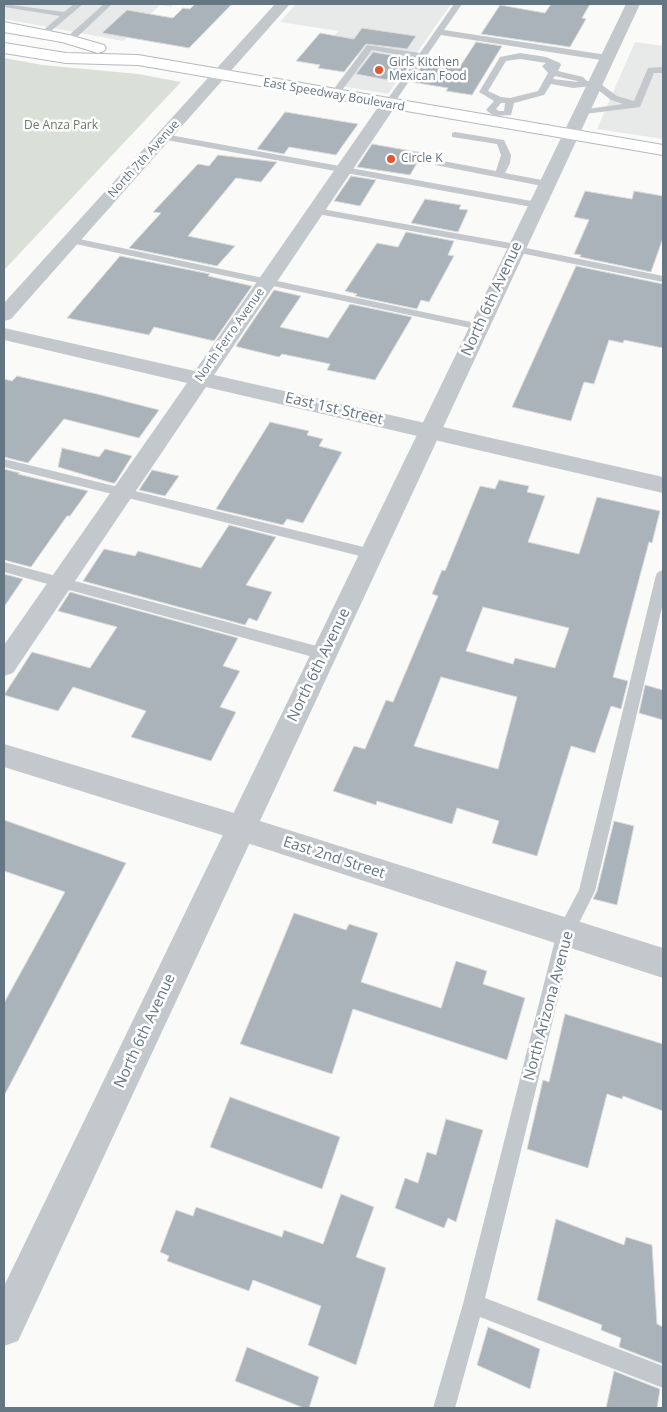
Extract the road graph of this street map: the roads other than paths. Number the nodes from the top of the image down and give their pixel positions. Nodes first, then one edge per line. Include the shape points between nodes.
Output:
1 (4, 4) edge
2 (79, 4) edge
3 (108, 4) edge
4 (283, 4) edge
5 (458, 4) edge
6 (633, 4) edge
7 (66, 15) junction
8 (4, 27) edge
9 (438, 32) junction
10 (44, 34) junction
11 (69, 40) junction
12 (4, 48) edge
13 (422, 56) junction
14 (607, 58) junction
15 (138, 60) junction
16 (663, 70) edge
17 (504, 74) dead end
18 (219, 75) junction
19 (551, 77) junction
20 (589, 84) junction
21 (498, 87) dead end
22 (483, 92) junction
23 (334, 95) junction
24 (499, 100) junction
25 (510, 101) junction
26 (390, 104) junction
27 (637, 105) junction
28 (580, 113) junction
29 (465, 117) junction
30 (500, 120) junction
31 (571, 134) junction
32 (164, 137) junction
33 (501, 142) junction
34 (663, 150) edge
35 (438, 163) dead end
36 (344, 170) junction
37 (499, 175) junction
38 (547, 184) junction
39 (537, 205) junction
40 (316, 211) junction
41 (70, 240) junction
42 (516, 248) junction
43 (663, 279) edge
44 (267, 281) junction
45 (4, 315) edge
46 (480, 327) junction
47 (4, 334) edge
48 (200, 378) junction
49 (430, 431) junction
50 (4, 463) edge
51 (663, 485) edge
52 (122, 493) junction
53 (372, 554) junction
54 (4, 567) edge
55 (663, 575) edge
56 (61, 583) junction
57 (324, 654) junction
58 (4, 666) edge
59 (4, 756) edge
60 (241, 828) junction
61 (566, 932) junction
62 (663, 962) edge
63 (473, 1304) junction
64 (4, 1326) edge
65 (663, 1377) edge
66 (444, 1408) edge

1 - 7 lane
2 - 7 lane
3 - 11 lane
4 - 18 street, North 7th Avenue
5 - 9 lane, North Ferro Avenue
6 - 14 street, North 6th Avenue
7 - 10 lane
8 - 10 main road
9 - 13 lane, North Ferro Avenue
9 - 14 lane
10 - 11 main road
11 - 15 main road
12 - 15 main road, East Speedway Boulevard via 66,58
13 - 23 lane via 370,47
13 - 26 lane, North Ferro Avenue
14 - 20 street, North 6th Avenue
15 - 18 main road, East Speedway Boulevard
16 - 27 lane via 651,70
17 - 19 lane via 511,64 528,61 548,67
18 - 23 main road, East Speedway Boulevard
18 - 32 street, North 7th Avenue
19 - 20 lane via 573,85
19 - 22 lane via 558,65 543,58 520,56 503,59
19 - 25 lane via 541,93
20 - 27 lane via 614,98
20 - 28 street, North 6th Avenue
21 - 22 lane via 495,91
22 - 24 lane
23 - 26 main road, East Speedway Boulevard
24 - 25 lane
24 - 30 lane via 491,110
25 - 30 lane via 508,113
26 - 29 main road, East Speedway Boulevard
26 - 36 street, North Ferro Avenue
27 - 28 lane
28 - 31 street, North 6th Avenue
29 - 30 main road, East Speedway Boulevard
29 - 33 lane via 452,139
30 - 31 main road, East Speedway Boulevard
30 - 33 lane
31 - 34 main road, East Speedway Boulevard
31 - 38 street, North 6th Avenue
32 - 36 lane
32 - 41 street, North 7th Avenue
33 - 37 lane via 506,155
35 - 37 lane
36 - 39 lane
36 - 40 street, North Ferro Avenue
37 - 38 lane
38 - 39 street, North 6th Avenue
39 - 42 street, North 6th Avenue
40 - 42 lane
40 - 44 street, North Ferro Avenue
41 - 44 lane
41 - 45 street, North 7th Avenue
42 - 43 lane
42 - 46 street, North 6th Avenue
44 - 46 lane
44 - 48 street, North Ferro Avenue
46 - 49 street, North 6th Avenue
47 - 48 street, East 1st Street
48 - 49 street, East 1st Street
48 - 52 street, North Ferro Avenue
49 - 51 street, East 1st Street
49 - 53 street, North 6th Avenue
50 - 52 lane
52 - 53 lane
52 - 56 street, North Ferro Avenue
53 - 57 street, North 6th Avenue
54 - 56 lane
55 - 61 lane, North Arizona Avenue via 587,891
56 - 57 lane
56 - 58 street, North Ferro Avenue
57 - 60 street, North 6th Avenue
59 - 60 street, East 2nd Street
60 - 61 street, East 2nd Street
60 - 64 street, North 6th Avenue
61 - 62 street, East 2nd Street
61 - 63 lane, North Arizona Avenue
63 - 65 lane
63 - 66 lane, North Arizona Avenue

